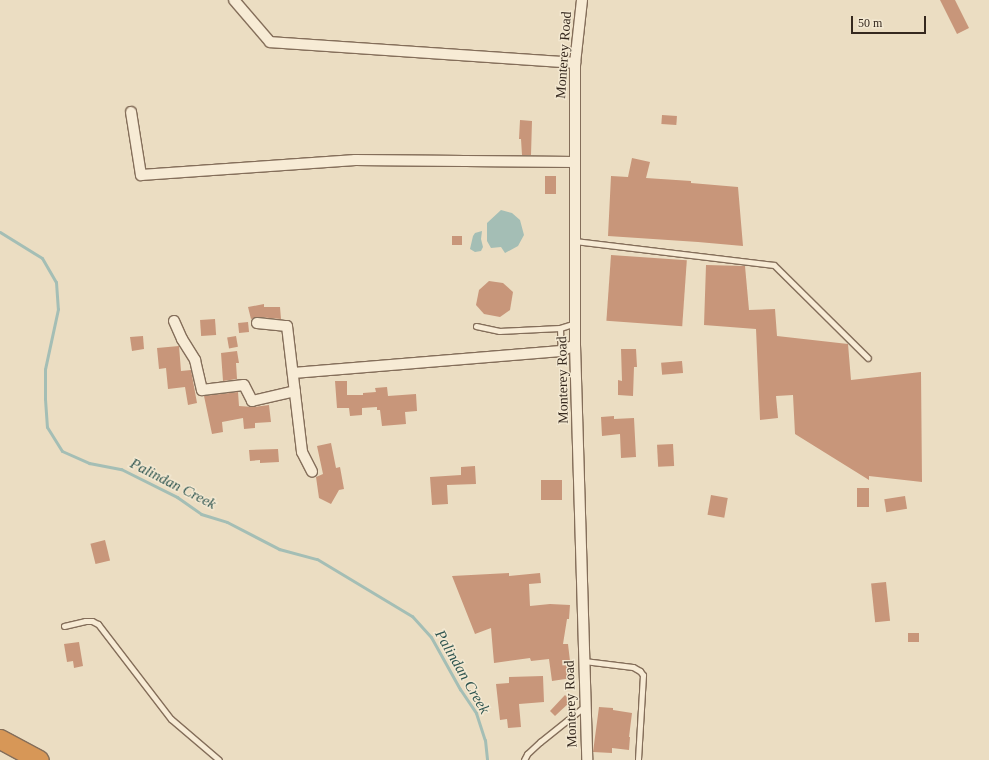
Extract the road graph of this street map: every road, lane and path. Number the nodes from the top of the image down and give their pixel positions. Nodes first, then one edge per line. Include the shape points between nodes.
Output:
1 (234, 0) edge
2 (582, 0) edge
3 (576, 63) junction
4 (131, 112) dead end
5 (575, 162) junction
6 (575, 241) junction
7 (174, 321) dead end
8 (258, 323) dead end
9 (575, 323) junction
10 (476, 326) dead end
11 (560, 328) junction
12 (575, 345) junction
13 (561, 351) junction
14 (868, 358) dead end
15 (293, 373) junction
16 (295, 391) junction
17 (312, 472) dead end
18 (64, 626) dead end
19 (584, 661) junction
20 (585, 706) junction
21 (0, 739) edge
22 (38, 760) edge
23 (219, 760) edge
24 (524, 760) edge
25 (587, 760) edge
26 (638, 760) edge

1 - 3 street via 270,42
2 - 3 street, Monterey Road
3 - 5 street, Monterey Road
4 - 5 street via 141,175 355,160
5 - 6 street, Monterey Road
6 - 9 street, Monterey Road
6 - 14 lane via 774,265
7 - 16 street via 195,360 202,390 244,385 252,401
8 - 15 street via 287,326
9 - 11 lane
9 - 12 street, Monterey Road
10 - 11 lane via 499,331
11 - 13 lane
12 - 13 street
12 - 19 street, Monterey Road
13 - 15 street
15 - 16 street
16 - 17 street via 302,452
18 - 23 lane via 85,621 98,624 171,719
19 - 20 street, Monterey Road
19 - 26 lane via 633,667 640,671 642,675
20 - 24 lane via 540,742
20 - 25 street, Monterey Road
21 - 22 highway

